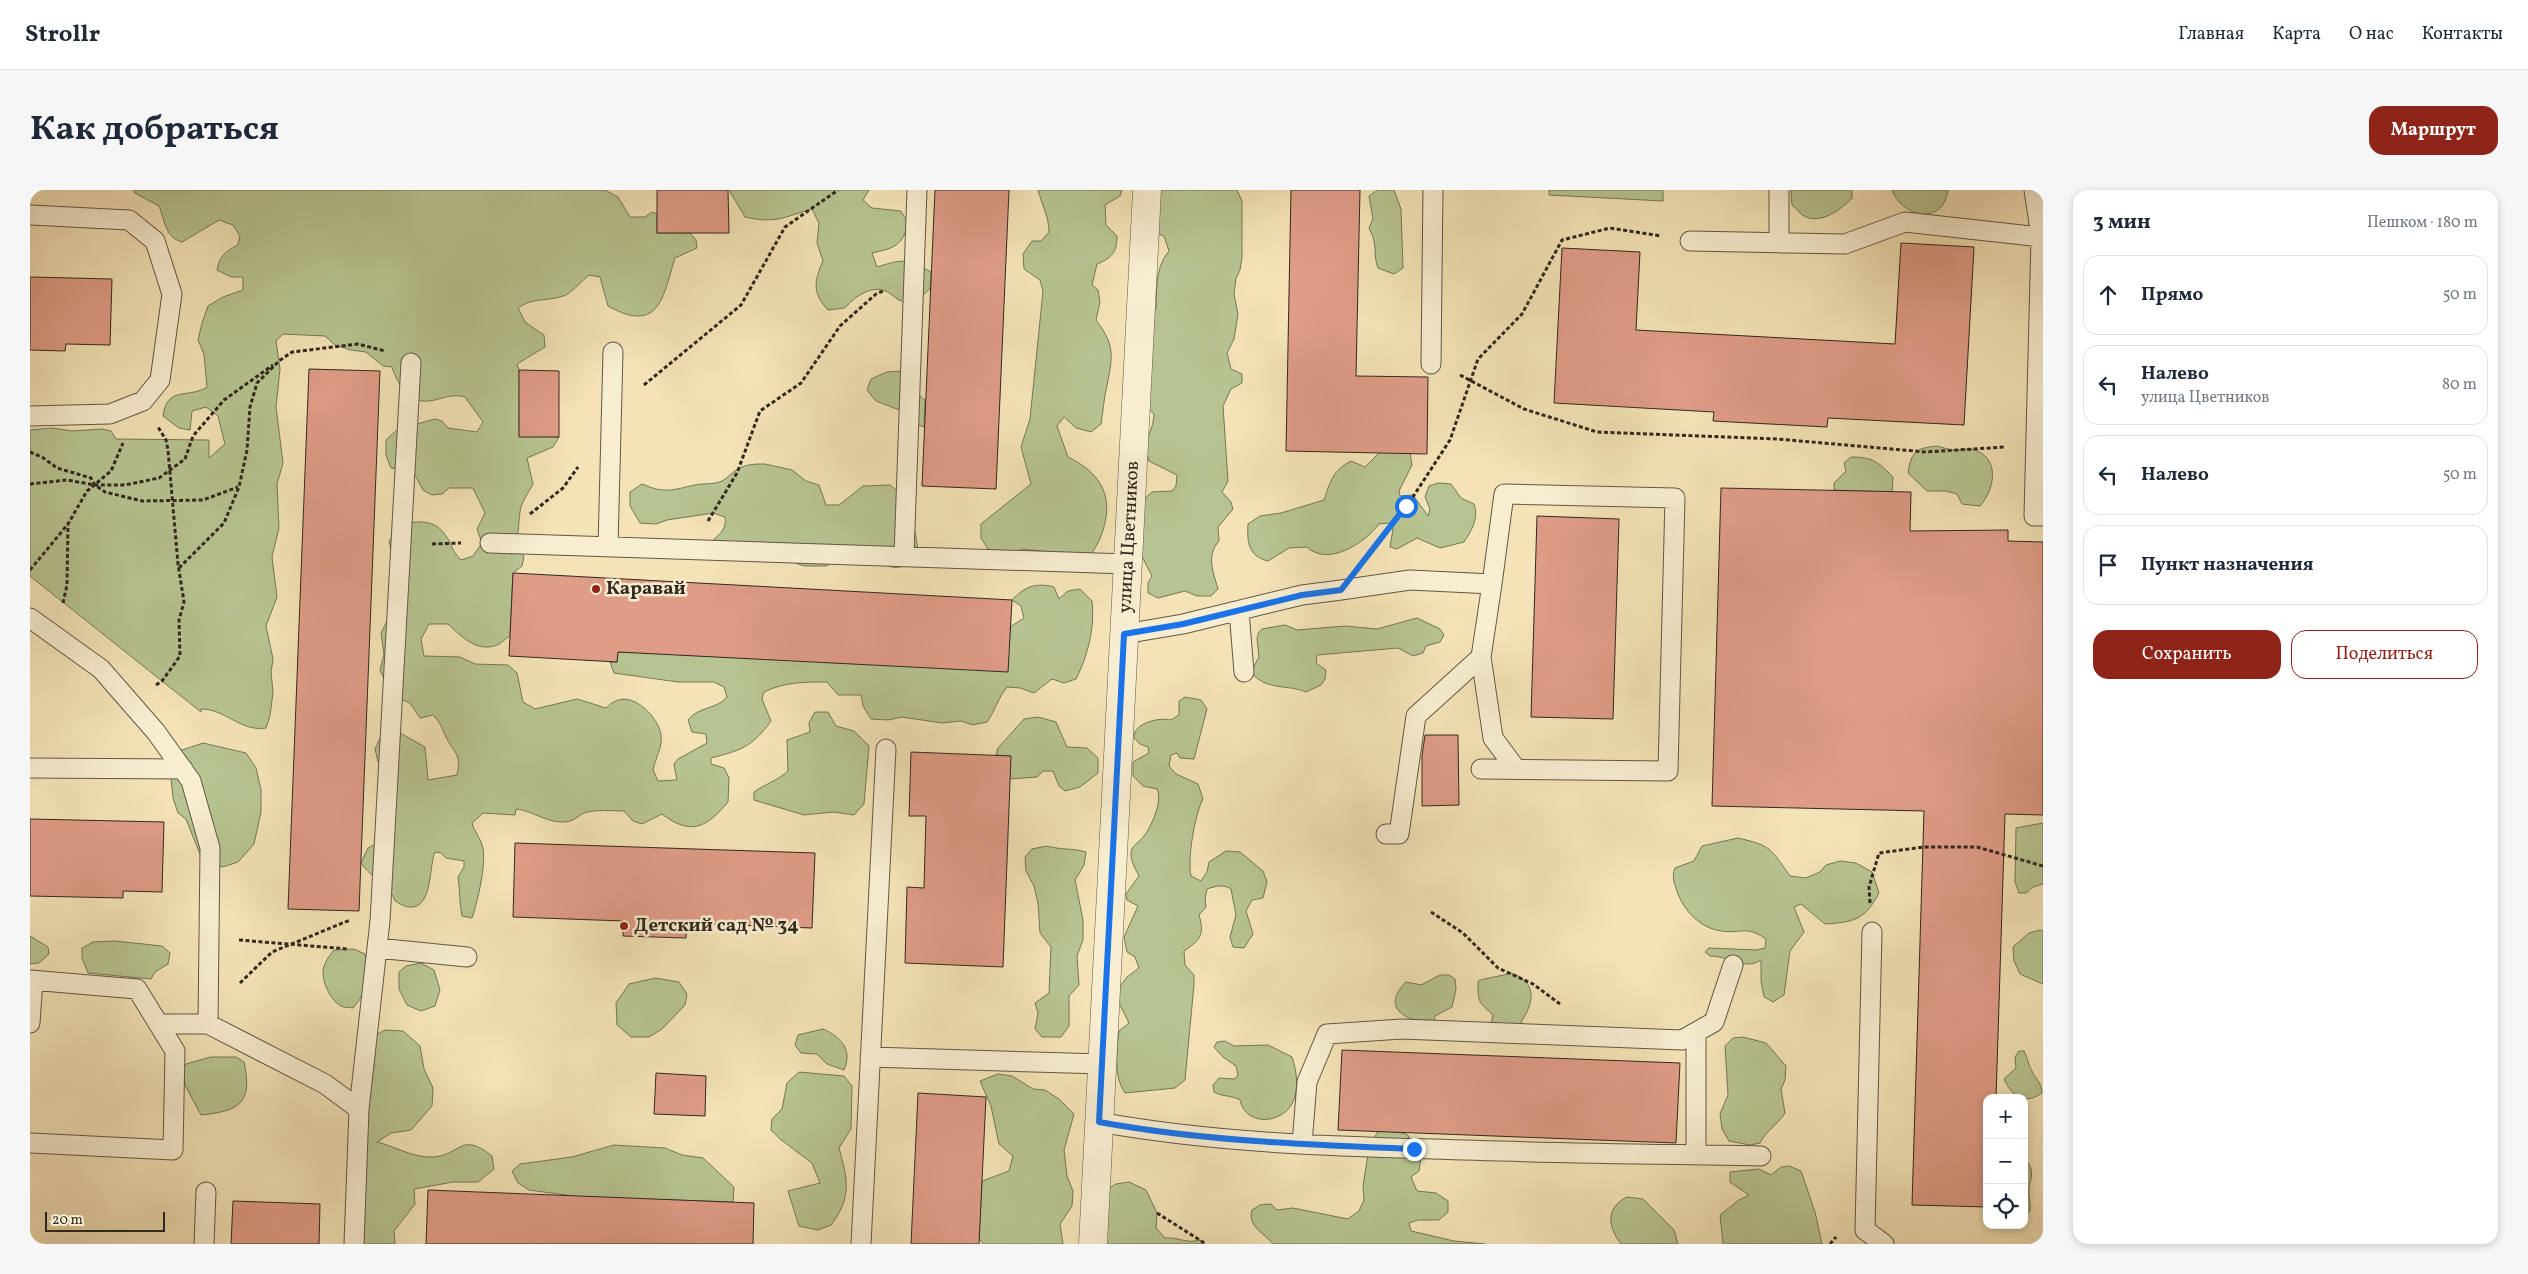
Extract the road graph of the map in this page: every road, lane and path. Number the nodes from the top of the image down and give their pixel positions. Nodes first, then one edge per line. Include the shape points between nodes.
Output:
1 (838, 190) edge
2 (917, 190) edge
3 (1147, 190) edge
4 (1432, 190) edge
5 (1779, 190) edge
6 (2034, 190) edge
7 (30, 215) edge
8 (2042, 237) edge
9 (1690, 241) joint
10 (1779, 243) junction
11 (914, 278) junction
12 (613, 352) dead end
13 (279, 361) junction
14 (411, 362) joint
15 (1431, 364) joint
16 (1471, 380) junction
17 (135, 404) junction
18 (611, 410) junction
19 (30, 416) edge
20 (2035, 445) junction
21 (30, 452) edge
22 (580, 464) dead end
23 (169, 469) junction
24 (30, 484) edge
25 (95, 484) junction
26 (239, 487) junction
27 (174, 501) junction
28 (2043, 516) edge
29 (68, 524) junction
30 (490, 543) junction
31 (401, 544) junction
32 (608, 547) junction
33 (691, 549) junction
34 (904, 556) junction
35 (1127, 564) junction
36 (179, 568) junction
37 (30, 570) edge
38 (1492, 584) junction
39 (1341, 590) junction
40 (1239, 611) junction
41 (30, 618) edge
42 (30, 624) edge
43 (52, 634) junction
44 (1124, 634) junction
45 (1481, 657) junction
46 (1244, 672) dead end
47 (130, 702) junction
48 (886, 749) dead end
49 (30, 768) edge
50 (182, 769) junction
51 (1481, 769) dead end
52 (1516, 769) junction
53 (1386, 834) dead end
54 (2043, 866) edge
55 (382, 893) junction
56 (1431, 912) dead end
57 (1872, 932) joint
58 (209, 936) junction
59 (288, 946) junction
60 (377, 948) junction
61 (467, 957) dead end
62 (1733, 965) dead end
63 (32, 980) edge
64 (208, 1004) junction
65 (30, 1023) edge
66 (158, 1024) junction
67 (208, 1024) junction
68 (1696, 1032) junction
69 (1604, 1037) junction
70 (870, 1057) junction
71 (1102, 1064) junction
72 (359, 1109) junction
73 (1099, 1122) junction
74 (30, 1143) edge
75 (1302, 1144) junction
76 (1696, 1155) junction
77 (1761, 1156) dead end
78 (206, 1192) dead end
79 (1157, 1213) dead end
80 (204, 1244) edge
81 (354, 1244) edge
82 (861, 1244) edge
83 (1093, 1244) edge
84 (1206, 1244) edge
85 (1884, 1244) edge

1 - 18 path via 785,227 741,306 674,363
2 - 11 lane
3 - 35 street, улица Цветников
4 - 15 lane
5 - 10 lane
6 - 8 lane
7 - 17 lane via 129,220 155,241 172,294 160,380
8 - 10 lane via 1905,222 1845,244
8 - 20 lane
9 - 10 lane
9 - 16 path via 1610,228 1562,240 1522,314 1478,359
11 - 33 path via 876,294 840,326 800,383 760,411 737,473
11 - 34 lane
12 - 18 lane
13 - 14 path via 292,352 358,344
13 - 23 path via 224,400 193,436 185,459
13 - 26 path via 257,383 250,407 247,450
14 - 31 lane
15 - 16 path
16 - 20 path via 1524,409 1596,432 1777,439 1926,452
16 - 39 path via 1450,440 1406,506
17 - 19 lane via 110,414
17 - 23 path via 166,440
17 - 25 path via 125,439 110,471
18 - 32 lane
20 - 28 lane via 2034,516
21 - 25 path via 57,468 91,478
22 - 30 path via 563,488
23 - 25 path via 158,478 124,485
23 - 27 path
24 - 25 path via 67,480
25 - 27 path via 105,492 142,501
25 - 29 path via 87,491
26 - 27 path via 203,500
26 - 36 path via 224,523
27 - 36 path
29 - 37 path
29 - 43 path via 67,585
30 - 31 path
30 - 32 lane
31 - 55 lane
32 - 33 lane
33 - 34 lane
34 - 35 lane
35 - 44 street, улица Цветников
36 - 47 path via 184,602 179,620 180,656 162,682
38 - 39 lane via 1410,580
38 - 45 lane
38 - 52 lane via 1504,494 1675,498 1668,771
39 - 40 lane via 1302,595
40 - 44 lane
40 - 46 lane
41 - 42 lane
41 - 43 lane
43 - 47 lane via 101,669
44 - 71 street, улица Цветников
45 - 52 lane via 1493,738
45 - 53 lane via 1416,716 1399,834
47 - 50 lane
48 - 70 lane
49 - 50 lane
50 - 58 lane via 191,781 210,848
51 - 52 lane
54 - 57 path via 1976,847 1924,847 1879,853 1869,887
55 - 59 path via 367,910 346,922
55 - 60 lane
56 - 69 path via 1463,932 1498,968 1533,984
57 - 85 lane via 1865,1230
58 - 59 path
58 - 64 lane
59 - 60 path via 334,950
59 - 64 path via 272,952 235,988
60 - 61 lane
60 - 72 lane
62 - 68 lane via 1714,1022
63 - 65 lane
63 - 66 lane via 138,989
64 - 67 lane
66 - 67 lane
66 - 74 lane via 175,1050 173,1150
67 - 72 lane via 325,1084
68 - 69 lane via 1682,1040
68 - 76 lane
69 - 75 lane via 1402,1029 1327,1034 1307,1082
70 - 71 lane
70 - 82 lane
71 - 73 street, улица Цветников
72 - 81 lane
73 - 75 lane via 1160,1133
73 - 83 street, улица Цветников
75 - 76 lane
76 - 77 lane
78 - 80 lane
79 - 84 path

